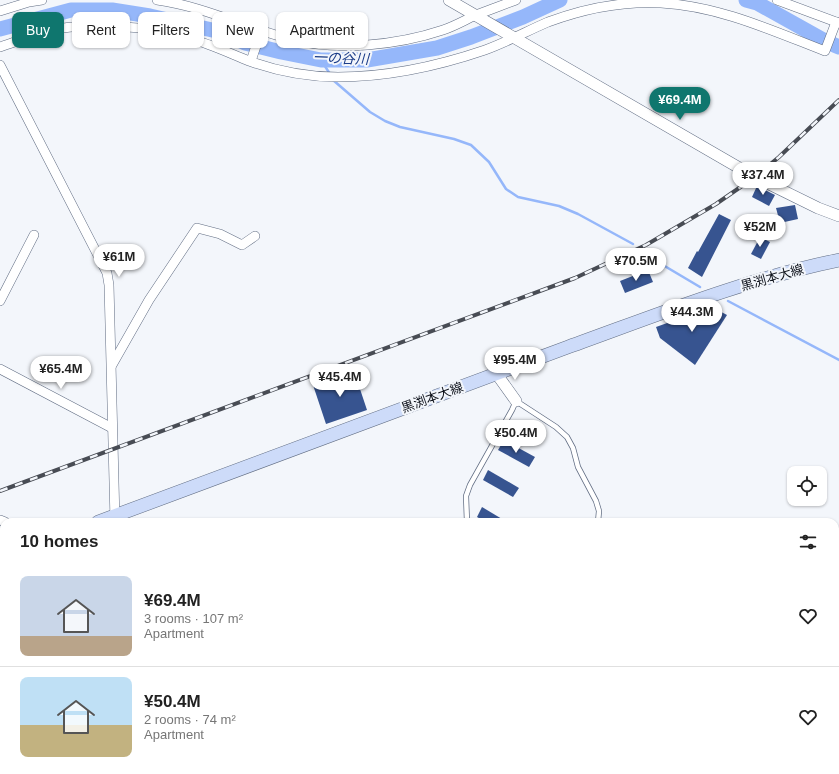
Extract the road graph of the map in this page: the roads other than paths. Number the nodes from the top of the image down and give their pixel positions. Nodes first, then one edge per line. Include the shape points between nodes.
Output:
1 (42, 0) edge
2 (157, 0) edge
3 (449, 0) edge
4 (516, 0) edge
5 (778, 0) edge
6 (0, 11) edge
7 (212, 15) edge
8 (476, 15) junction
9 (838, 23) edge
10 (268, 33) edge
11 (515, 38) junction
12 (0, 47) edge
13 (255, 48) edge
14 (251, 61) junction
15 (0, 65) edge
16 (839, 216) edge
17 (34, 234) dead end
18 (255, 236) dead end
19 (839, 260) edge
20 (0, 301) edge
21 (112, 365) junction
22 (0, 369) edge
23 (496, 374) junction
24 (516, 401) junction
25 (112, 428) junction
26 (115, 518) edge
27 (118, 518) edge
28 (467, 518) edge
29 (598, 518) edge

1 - 6 street
2 - 7 street
3 - 8 street
4 - 8 street
5 - 9 street
8 - 10 street via 442,30 377,44 319,45
8 - 11 street
9 - 11 street via 826,51 715,12 690,6 633,3 581,12 549,22
11 - 14 street via 449,60 400,72 366,76 322,77 277,69
11 - 16 street via 755,177
12 - 14 street via 64,28 120,27 188,38
13 - 14 street
15 - 21 street via 107,273
17 - 20 street
18 - 21 street via 242,244 220,234 197,228 149,300
19 - 23 main road, 黒渕本大線 via 728,290
21 - 25 street
22 - 25 street
23 - 24 street
23 - 27 main road, 黒渕本大線
24 - 28 lane via 470,485 466,496
24 - 29 lane via 567,437 578,467 596,501
25 - 26 street

